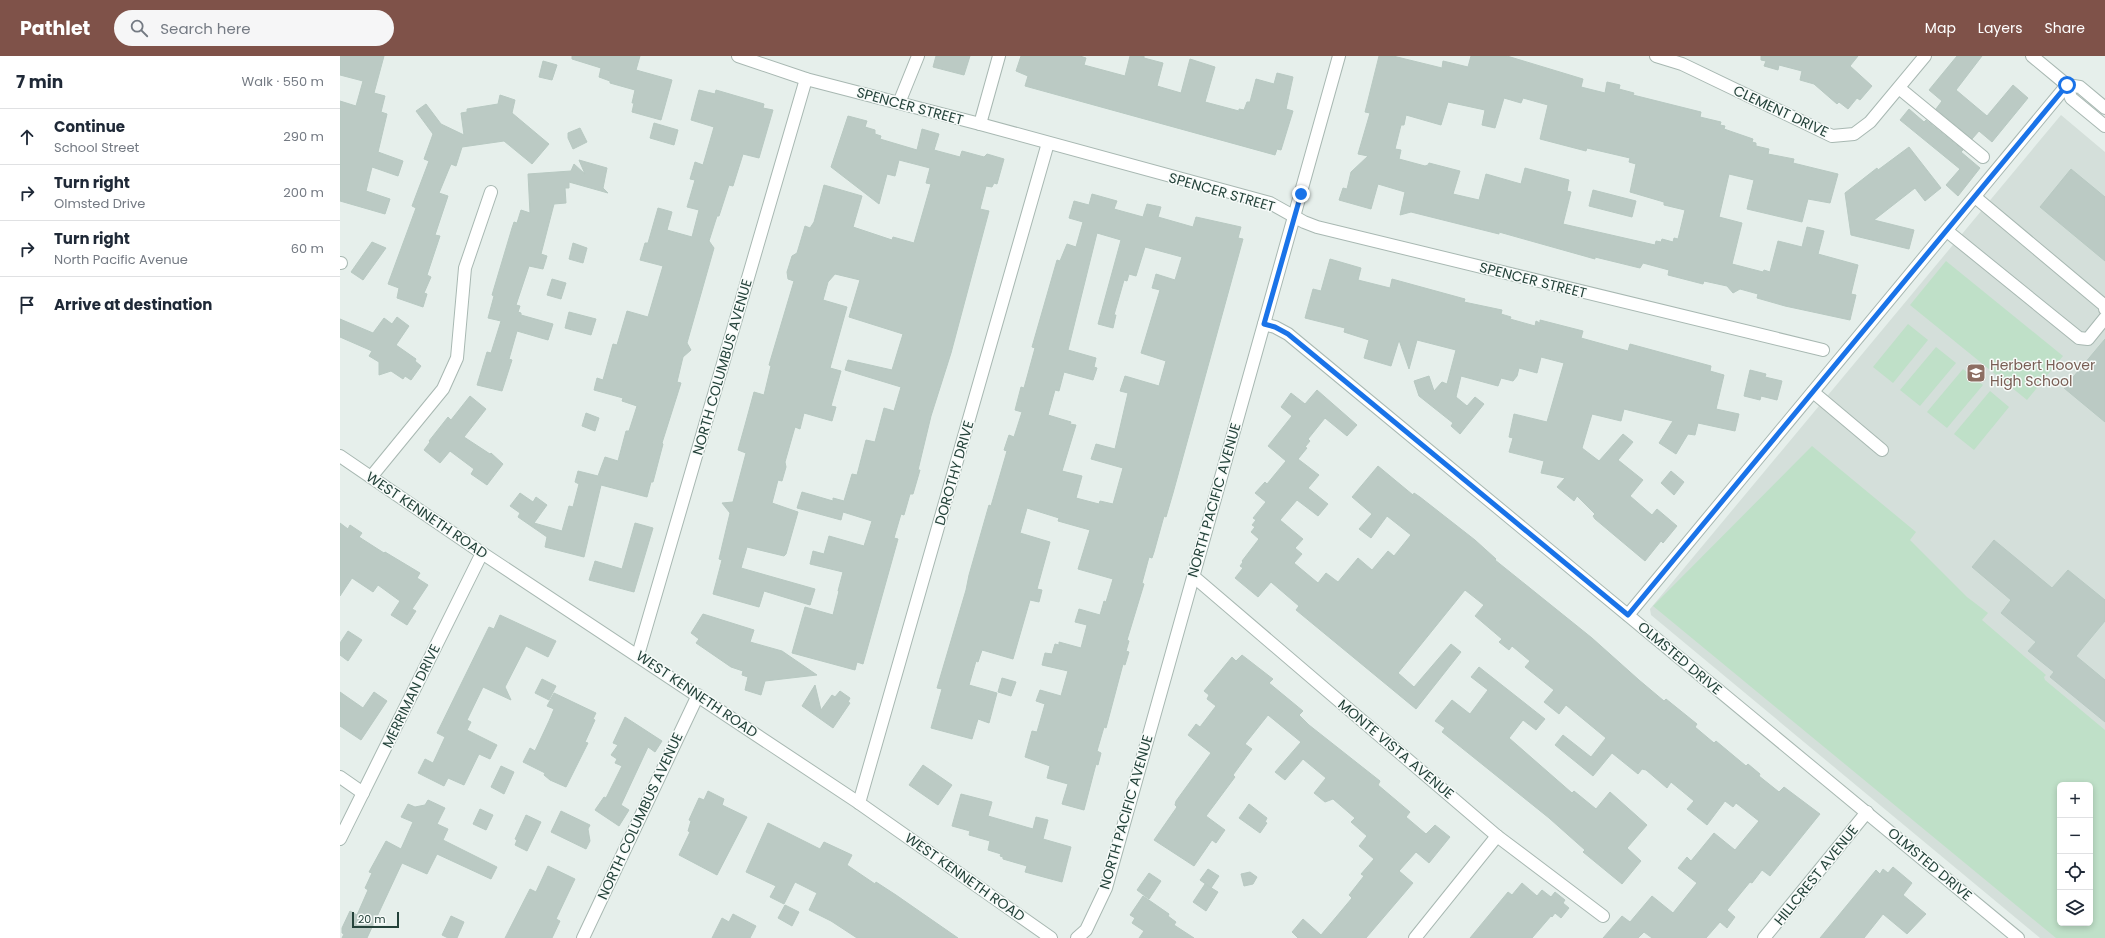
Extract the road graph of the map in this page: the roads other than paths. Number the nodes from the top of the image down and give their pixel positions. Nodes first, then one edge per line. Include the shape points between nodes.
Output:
1 (738, 56) edge
2 (918, 56) edge
3 (999, 56) edge
4 (1339, 56) edge
5 (1656, 56) edge
6 (1925, 56) edge
7 (2032, 56) edge
8 (806, 79) junction
9 (2067, 85) junction
10 (1899, 88) junction
11 (899, 103) junction
12 (2105, 108) edge
13 (980, 124) junction
14 (2105, 126) edge
15 (1048, 143) junction
16 (1983, 157) dead end
17 (491, 192) dead end
18 (1975, 197) junction
19 (1294, 217) junction
20 (1947, 230) junction
21 (2105, 309) edge
22 (2105, 318) edge
23 (1264, 324) junction
24 (1824, 350) dead end
25 (1813, 392) junction
26 (1882, 450) dead end
27 (340, 456) edge
28 (371, 477) junction
29 (482, 553) junction
30 (1193, 576) junction
31 (1628, 615) junction
32 (638, 655) junction
33 (698, 695) junction
34 (340, 777) edge
35 (363, 793) junction
36 (859, 802) junction
37 (1867, 812) junction
38 (1497, 836) junction
39 (340, 839) edge
40 (1603, 916) dead end
41 (583, 938) edge
42 (1051, 938) edge
43 (1077, 938) edge
44 (1415, 938) edge
45 (1764, 938) edge
46 (2018, 938) edge

1 - 8 street, SPENCER STREET
2 - 11 street
3 - 13 street
4 - 19 street, NORTH PACIFIC AVENUE
5 - 10 street, CLEMENT DRIVE via 1682,64 1832,136 1854,134 1870,122
6 - 10 street, CLEMENT DRIVE
7 - 9 street
8 - 11 street, SPENCER STREET
8 - 32 street, NORTH COLUMBUS AVENUE
9 - 12 street via 2080,87
9 - 14 street via 2071,98
9 - 18 street
10 - 16 street
11 - 13 street, SPENCER STREET
13 - 15 street, SPENCER STREET
15 - 19 street, SPENCER STREET via 1270,204
15 - 36 street, DOROTHY DRIVE
17 - 28 street via 465,268 457,358 443,389
18 - 20 street
18 - 21 street via 2105,306
19 - 23 street, NORTH PACIFIC AVENUE
19 - 24 street, SPENCER STREET via 1317,227
20 - 22 street via 2080,338 2088,339
20 - 25 street
23 - 30 street, NORTH PACIFIC AVENUE
23 - 31 street, OLMSTED DRIVE via 1288,334
25 - 26 street
25 - 31 street
27 - 28 street, WEST KENNETH ROAD
28 - 29 street, WEST KENNETH ROAD
29 - 32 street, WEST KENNETH ROAD
29 - 35 street, MERRIMAN DRIVE
30 - 38 street, MONTE VISTA AVENUE
30 - 43 street, NORTH PACIFIC AVENUE via 1106,888 1086,930
31 - 37 street, OLMSTED DRIVE
32 - 33 street, WEST KENNETH ROAD
33 - 36 street, WEST KENNETH ROAD
33 - 41 street, NORTH COLUMBUS AVENUE
34 - 35 street
35 - 39 street, MERRIMAN DRIVE
36 - 42 street, WEST KENNETH ROAD
37 - 45 street, HILLCREST AVENUE
37 - 46 street, OLMSTED DRIVE
38 - 40 street, MONTE VISTA AVENUE
38 - 44 street

